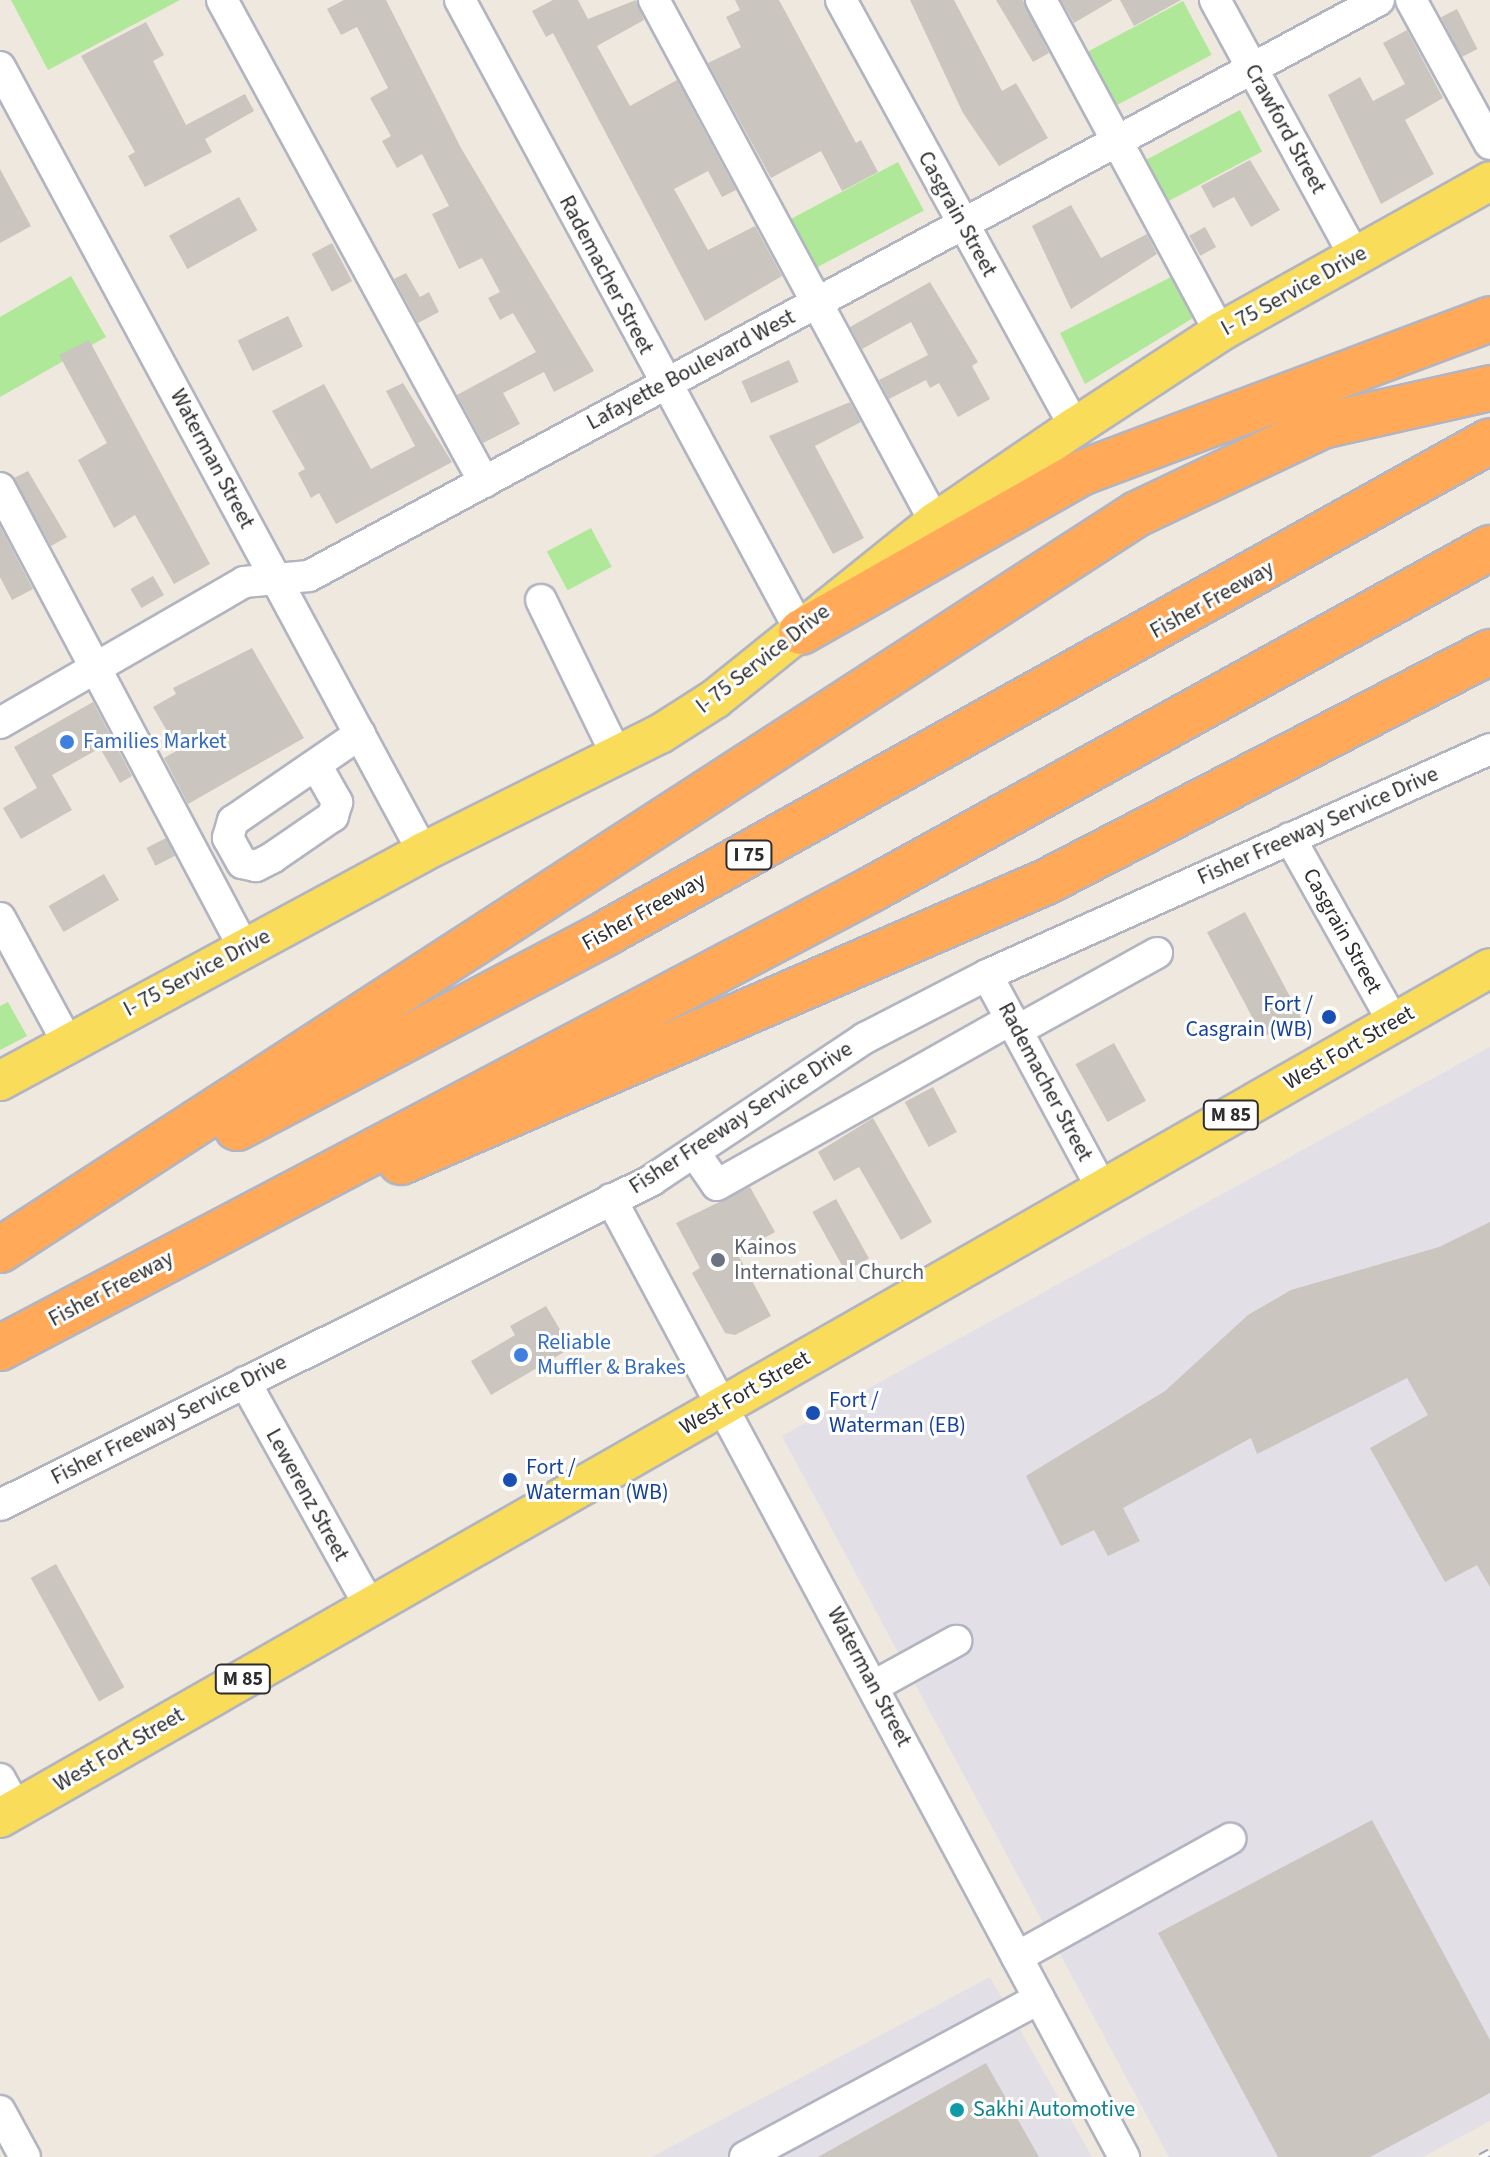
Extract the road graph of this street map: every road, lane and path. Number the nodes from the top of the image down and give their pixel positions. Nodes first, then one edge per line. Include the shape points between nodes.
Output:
1 (222, 0) edge
2 (460, 0) edge
3 (654, 0) edge
4 (841, 0) edge
5 (1041, 0) edge
6 (1215, 0) edge
7 (1379, 0) edge
8 (1411, 0) edge
9 (0, 67) edge
10 (1252, 68) junction
11 (1489, 140) edge
12 (1118, 141) junction
13 (1490, 181) edge
14 (964, 224) junction
15 (1355, 257) junction
16 (819, 302) junction
17 (1490, 319) edge
18 (1220, 332) junction
19 (664, 383) junction
20 (1490, 388) edge
21 (1075, 427) junction
22 (1490, 441) edge
23 (484, 482) junction
24 (0, 488) edge
25 (935, 522) junction
26 (1490, 548) edge
27 (277, 579) junction
28 (541, 600) dead end
29 (801, 632) junction
30 (1490, 652) edge
31 (97, 668) junction
32 (0, 723) edge
33 (360, 734) junction
34 (1490, 749) edge
35 (617, 756) junction
36 (316, 765) dead end
37 (1290, 838) junction
38 (423, 852) junction
39 (0, 918) edge
40 (244, 948) junction
41 (1157, 953) dead end
42 (1490, 968) edge
43 (987, 975) junction
44 (1394, 1023) junction
45 (1015, 1025) junction
46 (68, 1043) junction
47 (0, 1081) edge
48 (694, 1152) junction
49 (1102, 1189) junction
50 (611, 1199) junction
51 (0, 1252) edge
52 (12, 1342) edge
53 (245, 1382) junction
54 (722, 1407) junction
55 (0, 1505) edge
56 (370, 1607) junction
57 (956, 1641) dead end
58 (874, 1686) junction
59 (5, 1802) edge
60 (1230, 1839) dead end
61 (1017, 1957) junction
62 (1039, 1999) junction
63 (1, 2114) edge
64 (25, 2157) edge
65 (745, 2157) edge
66 (1124, 2157) edge

1 - 23 street
2 - 19 street, Rademacher Street
3 - 16 street
4 - 14 street, Casgrain Street
5 - 12 street
6 - 10 street, Crawford Street
7 - 10 street, Lafayette Boulevard West
8 - 11 street
9 - 27 street, Waterman Street
10 - 12 street, Lafayette Boulevard West
10 - 15 street, Crawford Street
12 - 14 street, Lafayette Boulevard West
12 - 18 street
13 - 15 main road, I- 75 Service Drive
14 - 16 street, Lafayette Boulevard West
14 - 21 street, Casgrain Street
15 - 18 main road, I- 75 Service Drive
16 - 19 street, Lafayette Boulevard West
16 - 25 street
17 - 29 highway via 1081,473
18 - 21 main road, I- 75 Service Drive
19 - 23 street, Lafayette Boulevard West
19 - 29 street, Rademacher Street
20 - 51 highway via 1410,402 1288,441 1100,536
21 - 25 main road, I- 75 Service Drive
22 - 51 highway, Fisher Freeway / I 75 via 622,925
23 - 27 street, Lafayette Boulevard West via 309,576
24 - 31 street
25 - 29 main road, I- 75 Service Drive
26 - 52 highway, Fisher Freeway via 872,889 570,1043
27 - 31 street, Lafayette Boulevard West via 244,582
27 - 33 street, Waterman Street
28 - 35 street
29 - 35 main road, I- 75 Service Drive via 715,699
30 - 52 highway via 1046,882 381,1171
31 - 32 street, Lafayette Boulevard West
31 - 40 street
33 - 36 street
33 - 38 street, Waterman Street
34 - 37 street, Fisher Freeway Service Drive
35 - 38 main road, I- 75 Service Drive
37 - 43 street, Fisher Freeway Service Drive
37 - 44 street, Casgrain Street
38 - 40 main road, I- 75 Service Drive
39 - 46 street
40 - 46 main road, I- 75 Service Drive
41 - 45 street
42 - 44 main road, West Fort Street / M 85
43 - 45 street, Rademacher Street
43 - 48 street, Fisher Freeway Service Drive via 865,1038
44 - 49 main road, West Fort Street / M 85
45 - 48 street via 717,1185
45 - 49 street, Rademacher Street
46 - 47 main road, I- 75 Service Drive
48 - 50 street, Fisher Freeway Service Drive
49 - 54 main road, West Fort Street / M 85
50 - 53 street, Fisher Freeway Service Drive
50 - 54 street, Waterman Street
53 - 55 street, Fisher Freeway Service Drive
53 - 56 street, Lewerenz Street
54 - 56 main road, West Fort Street / M 85
54 - 58 street, Waterman Street
56 - 59 main road, West Fort Street / M 85
57 - 58 street
58 - 61 street, Waterman Street
60 - 61 street
61 - 62 street, Waterman Street
62 - 65 street
62 - 66 street, Waterman Street
63 - 64 street

